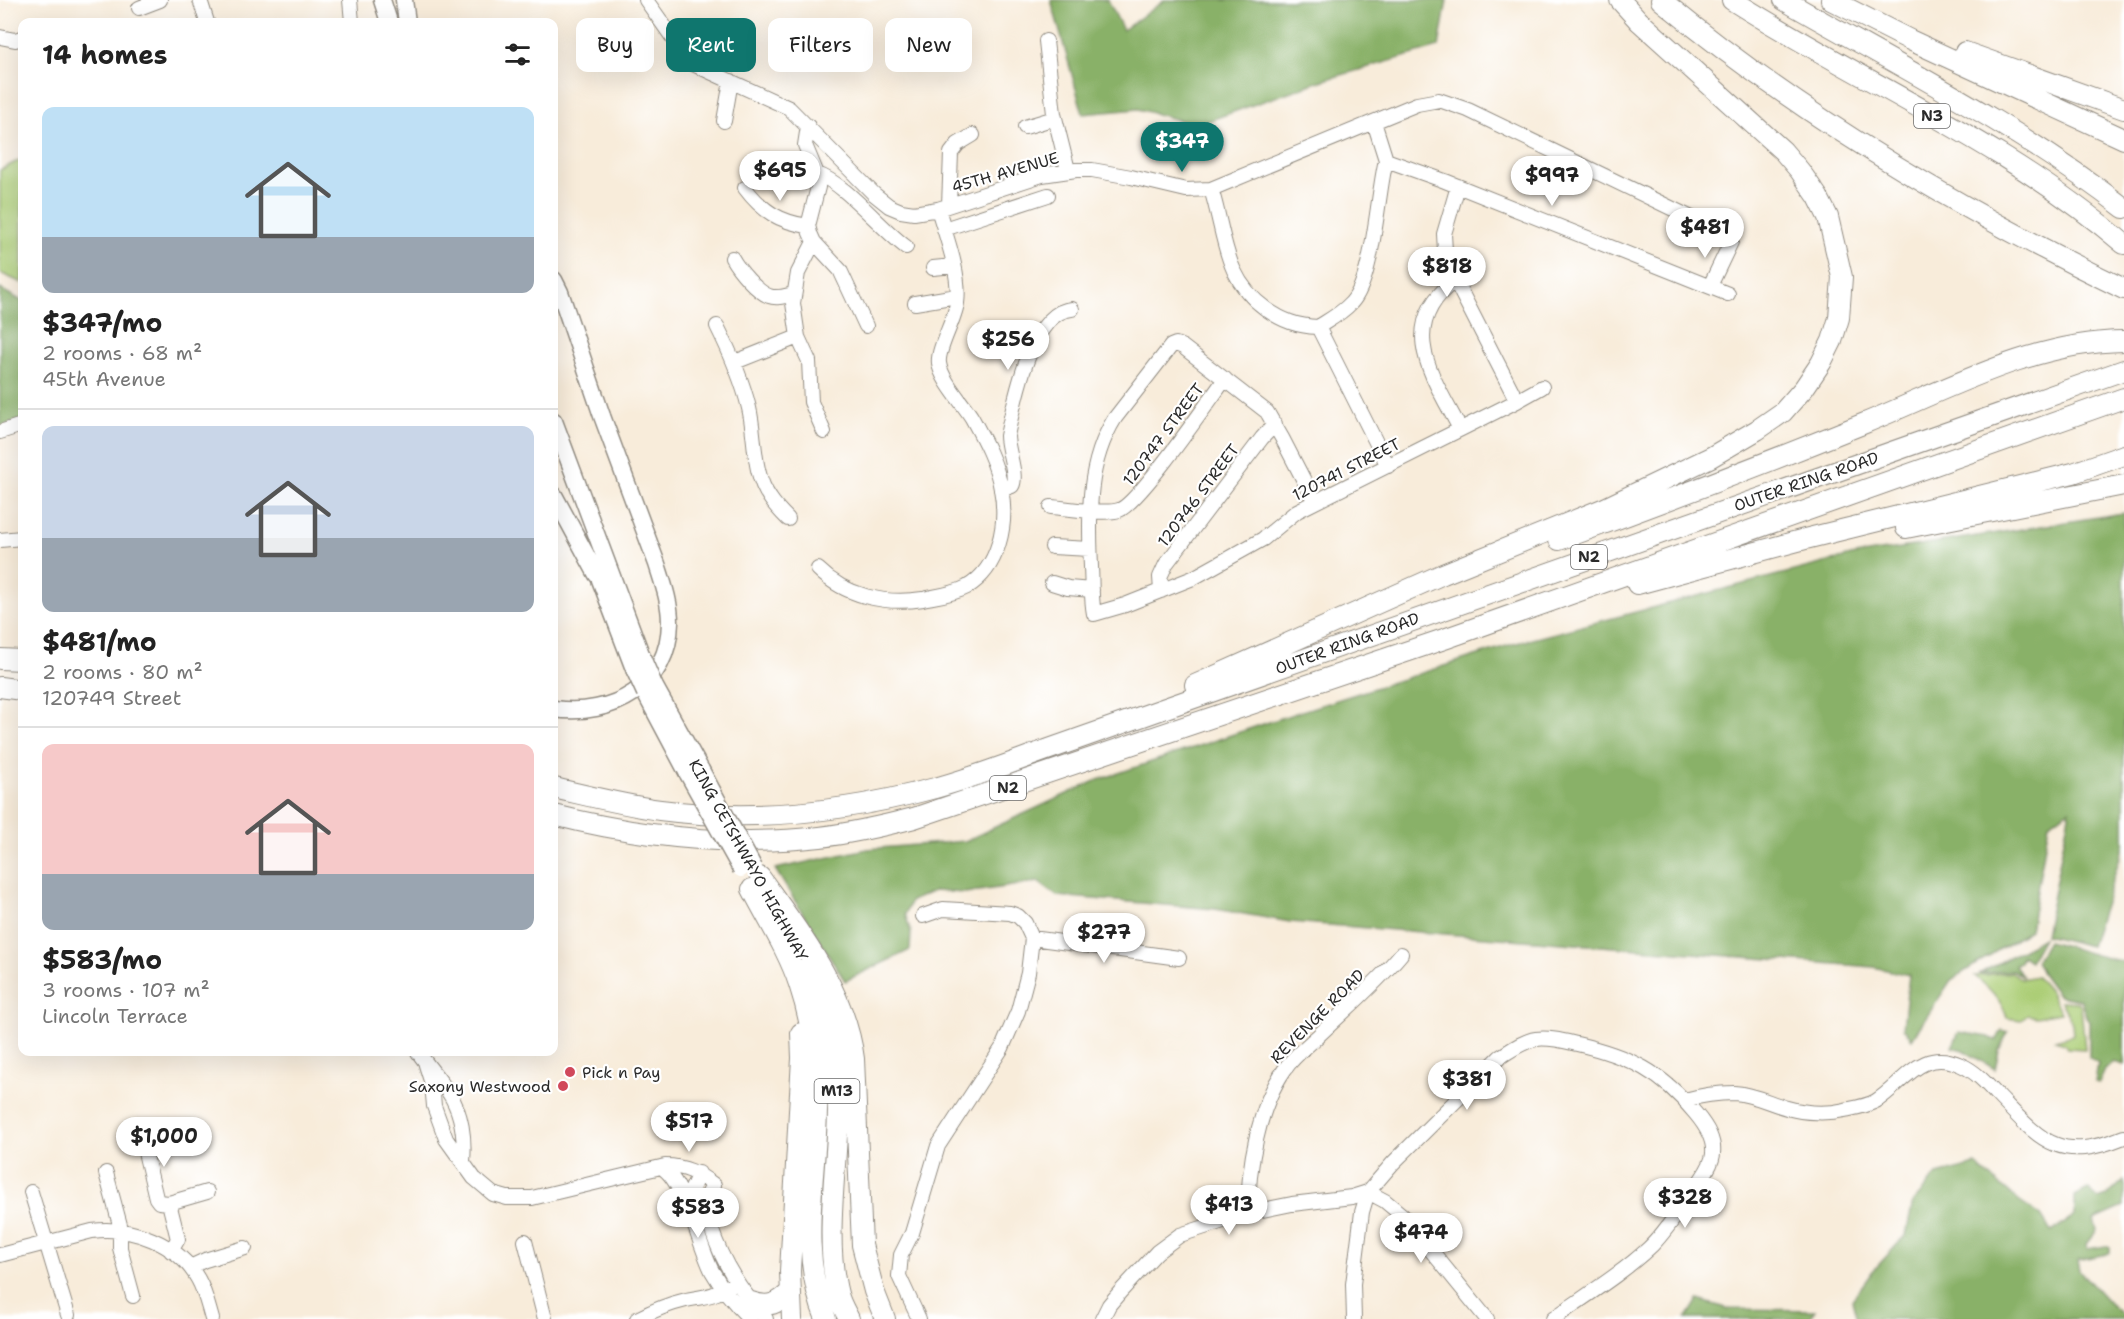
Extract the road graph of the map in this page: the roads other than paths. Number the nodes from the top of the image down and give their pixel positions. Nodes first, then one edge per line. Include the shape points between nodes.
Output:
1 (160, 0) edge
2 (200, 0) edge
3 (350, 0) edge
4 (382, 0) edge
5 (392, 0) edge
6 (404, 0) edge
7 (646, 0) edge
8 (1620, 0) edge
9 (1661, 0) edge
10 (1732, 0) edge
11 (1784, 0) edge
12 (1831, 0) edge
13 (138, 4) edge
14 (1867, 17) junction
15 (206, 18) edge
16 (352, 18) edge
17 (388, 18) edge
18 (394, 18) edge
19 (406, 18) edge
20 (0, 37) edge
21 (18, 39) edge
22 (1046, 41) dead end
23 (731, 81) junction
24 (2124, 109) edge
25 (1055, 118) junction
26 (724, 121) dead end
27 (1374, 122) junction
28 (808, 126) junction
29 (1025, 127) dead end
30 (973, 135) dead end
31 (2124, 139) edge
32 (1386, 160) junction
33 (1068, 170) junction
34 (817, 174) junction
35 (1458, 186) junction
36 (745, 188) dead end
37 (1211, 189) junction
38 (1048, 195) dead end
39 (943, 207) junction
40 (2124, 208) edge
41 (808, 226) junction
42 (944, 229) junction
43 (814, 242) junction
44 (2124, 244) edge
45 (906, 247) dead end
46 (732, 258) dead end
47 (954, 266) junction
48 (933, 268) dead end
49 (1455, 280) junction
50 (1710, 286) junction
51 (558, 288) edge
52 (2124, 289) edge
53 (793, 294) junction
54 (1728, 294) dead end
55 (558, 296) edge
56 (957, 296) junction
57 (915, 303) dead end
58 (564, 306) junction
59 (1072, 309) dead end
60 (717, 326) dead end
61 (866, 326) dead end
62 (1318, 327) junction
63 (798, 338) junction
64 (2124, 341) edge
65 (735, 362) junction
66 (2124, 370) edge
67 (1225, 379) junction
68 (1542, 387) dead end
69 (2124, 398) edge
70 (1517, 401) junction
71 (1275, 424) junction
72 (18, 426) edge
73 (1460, 429) junction
74 (0, 432) edge
75 (824, 432) dead end
76 (558, 433) edge
77 (2124, 455) edge
78 (558, 464) edge
79 (1388, 466) junction
80 (2124, 485) edge
81 (1001, 490) junction
82 (558, 502) edge
83 (1315, 502) junction
84 (1051, 507) dead end
85 (1090, 510) junction
86 (788, 519) dead end
87 (18, 538) edge
88 (0, 540) edge
89 (1052, 547) dead end
90 (1090, 549) junction
91 (1745, 555) junction
92 (818, 569) dead end
93 (602, 583) junction
94 (1052, 583) dead end
95 (1092, 590) junction
96 (1161, 591) junction
97 (1356, 613) junction
98 (1447, 639) junction
99 (0, 659) edge
100 (18, 660) edge
101 (639, 666) junction
102 (0, 687) edge
103 (18, 689) edge
104 (558, 709) edge
105 (1055, 747) junction
106 (558, 789) edge
107 (558, 816) edge
108 (752, 876) junction
109 (922, 916) dead end
110 (1032, 938) junction
111 (1401, 954) dead end
112 (1179, 958) dead end
113 (420, 1056) edge
114 (426, 1065) junction
115 (1685, 1100) junction
116 (464, 1134) junction
117 (2124, 1137) edge
118 (446, 1139) junction
119 (145, 1152) dead end
120 (463, 1161) junction
121 (661, 1167) junction
122 (106, 1173) dead end
123 (699, 1173) junction
124 (31, 1192) dead end
125 (207, 1192) dead end
126 (1368, 1192) junction
127 (169, 1203) junction
128 (690, 1213) junction
129 (1248, 1213) junction
130 (120, 1230) junction
131 (525, 1241) dead end
132 (45, 1242) junction
133 (245, 1248) dead end
134 (171, 1251) junction
135 (0, 1255) edge
136 (190, 1267) junction
137 (728, 1282) junction
138 (791, 1291) junction
139 (133, 1296) dead end
140 (750, 1311) edge
141 (68, 1315) dead end
142 (913, 1317) edge
143 (212, 1319) edge
144 (545, 1319) edge
145 (637, 1319) edge
146 (766, 1319) edge
147 (792, 1319) edge
148 (826, 1319) edge
149 (849, 1319) edge
150 (885, 1319) edge
151 (1102, 1319) edge
152 (1354, 1319) edge
153 (1487, 1319) edge
154 (1553, 1319) edge

1 - 13 street
2 - 15 street
3 - 16 street
4 - 17 main road
5 - 18 main road
6 - 19 main road
7 - 23 street, 45TH AVENUE via 695,65
8 - 97 highway via 1783,151 1818,197 1828,217 1842,277 1839,318 1832,341 1815,371 1783,412 1711,457 1605,508
9 - 52 highway via 1736,59 1907,173
10 - 44 highway, N3 via 2022,170
11 - 40 highway, N3 via 1953,94 2053,156
12 - 14 highway
14 - 24 highway
14 - 31 highway
20 - 21 street
22 - 25 street
23 - 26 street
23 - 28 street, 45TH AVENUE via 789,108
25 - 29 street
25 - 33 street
27 - 32 street
27 - 37 street, 45TH AVENUE
27 - 50 street, 45TH AVENUE via 1423,102 1439,100 1633,188 1730,237
28 - 34 street via 806,145
28 - 39 street, 45TH AVENUE via 889,206 915,213
30 - 39 street via 951,153
32 - 35 street
32 - 62 street via 1362,286 1352,303
33 - 37 street, 45TH AVENUE via 1107,172 1186,190
33 - 39 street, 45TH AVENUE
34 - 41 street via 818,187
34 - 45 street via 838,186
35 - 49 street via 1443,234
35 - 50 street
36 - 41 street via 772,215 791,224
37 - 62 street via 1231,266 1243,288 1290,323
38 - 42 street
39 - 42 street
41 - 43 street
42 - 47 street
43 - 53 street via 798,273
43 - 61 street via 840,270
46 - 53 street via 764,294
47 - 48 street
47 - 56 street
49 - 70 street
49 - 73 street via 1433,300 1426,315 1423,349
50 - 54 street
51 - 58 main road
53 - 63 street
55 - 58 main road
56 - 57 street
56 - 81 street via 939,364 980,433
58 - 104 main road via 657,564 670,620 667,647 660,663 635,693 604,708
59 - 81 street via 1064,309 1050,318 1030,353 1007,436 1015,481
60 - 65 street
62 - 79 street
63 - 65 street
63 - 75 street via 809,361 813,411
64 - 97 highway via 2073,347 2007,364 1711,485
65 - 86 street via 750,409 760,479
66 - 105 highway, OUTER RING ROAD / N2
67 - 71 street via 1261,406
67 - 85 street, 120747 STREET via 1131,504 1119,511
67 - 85 street via 1183,347 1176,344 1167,351 1111,425 1092,481
68 - 70 street, 120741 STREET
69 - 98 highway, OUTER RING ROAD / N2
70 - 73 street, 120741 STREET
71 - 83 street
71 - 96 street, 120746 STREET via 1166,564 1160,577
72 - 74 street
73 - 79 street, 120741 STREET
76 - 101 main road, KING CETSHWAYO HIGHWAY / M13
77 - 91 highway via 2073,473
78 - 93 main road, KING CETSHWAYO HIGHWAY / M13
79 - 83 street, 120741 STREET
80 - 91 highway
81 - 92 street via 1001,531 994,556 983,574 958,591 912,601 877,599 835,585
82 - 93 main road
83 - 96 street, 120741 STREET via 1255,544
84 - 85 street, 120747 STREET
85 - 90 street
87 - 88 street
89 - 90 street
90 - 95 street
91 - 98 highway
93 - 101 main road, KING CETSHWAYO HIGHWAY / M13
94 - 95 street
95 - 96 street, 120741 STREET via 1094,614
97 - 105 highway
98 - 107 highway, OUTER RING ROAD / N2 via 964,803 874,828 799,839 706,840 636,832
99 - 100 highway
101 - 108 main road, KING CETSHWAYO HIGHWAY / M13, bridge
102 - 103 highway
105 - 106 highway, OUTER RING ROAD / N2 via 936,787 882,801 809,811 695,813 615,802
108 - 138 highway via 792,986 800,1021 802,1058
108 - 148 highway, KING CETSHWAYO HIGHWAY / M13 via 798,982 811,1030 818,1088 810,1244 817,1293
108 - 149 highway, KING CETSHWAYO HIGHWAY / M13 via 807,963 832,1040 838,1112 832,1224 834,1267 838,1297
108 - 150 highway via 793,924 822,969 852,1037 862,1245
109 - 110 street via 943,909 1010,913 1025,923
110 - 112 street
110 - 142 street via 1028,973 1009,1034 938,1146 912,1233 901,1255 899,1276
111 - 129 street, REVENGE ROAD via 1289,1063 1273,1086 1255,1146
113 - 114 street
114 - 116 street via 450,1095
114 - 118 street
115 - 117 street via 1734,1093 1796,1110 1843,1111 1874,1102 1919,1065 1942,1059 1964,1066 2030,1129 2061,1148 2081,1150
115 - 126 street via 1650,1070 1624,1057 1565,1041 1530,1040 1500,1057
115 - 154 street via 1711,1137 1714,1148 1705,1173 1649,1248
116 - 118 street
116 - 120 street
118 - 120 street
119 - 127 street via 156,1198 159,1203
120 - 121 street via 486,1190 521,1199
121 - 123 street
121 - 128 street via 675,1180
122 - 130 street
123 - 128 street via 690,1193
123 - 137 street via 714,1185 705,1205 706,1215
124 - 132 street
125 - 127 street
126 - 129 street
126 - 152 street via 1353,1284
126 - 153 street via 1403,1216
127 - 134 street via 178,1239
128 - 137 street via 703,1249
129 - 151 street via 1172,1239 1120,1292
130 - 132 street via 92,1231
130 - 134 street via 148,1237
130 - 139 street via 120,1248
131 - 144 street
132 - 135 street
132 - 141 street
133 - 136 street
134 - 136 street
136 - 143 street via 199,1280
137 - 140 street
137 - 145 street via 715,1295 684,1301
138 - 140 highway via 777,1304 759,1305
138 - 147 highway
140 - 146 street

